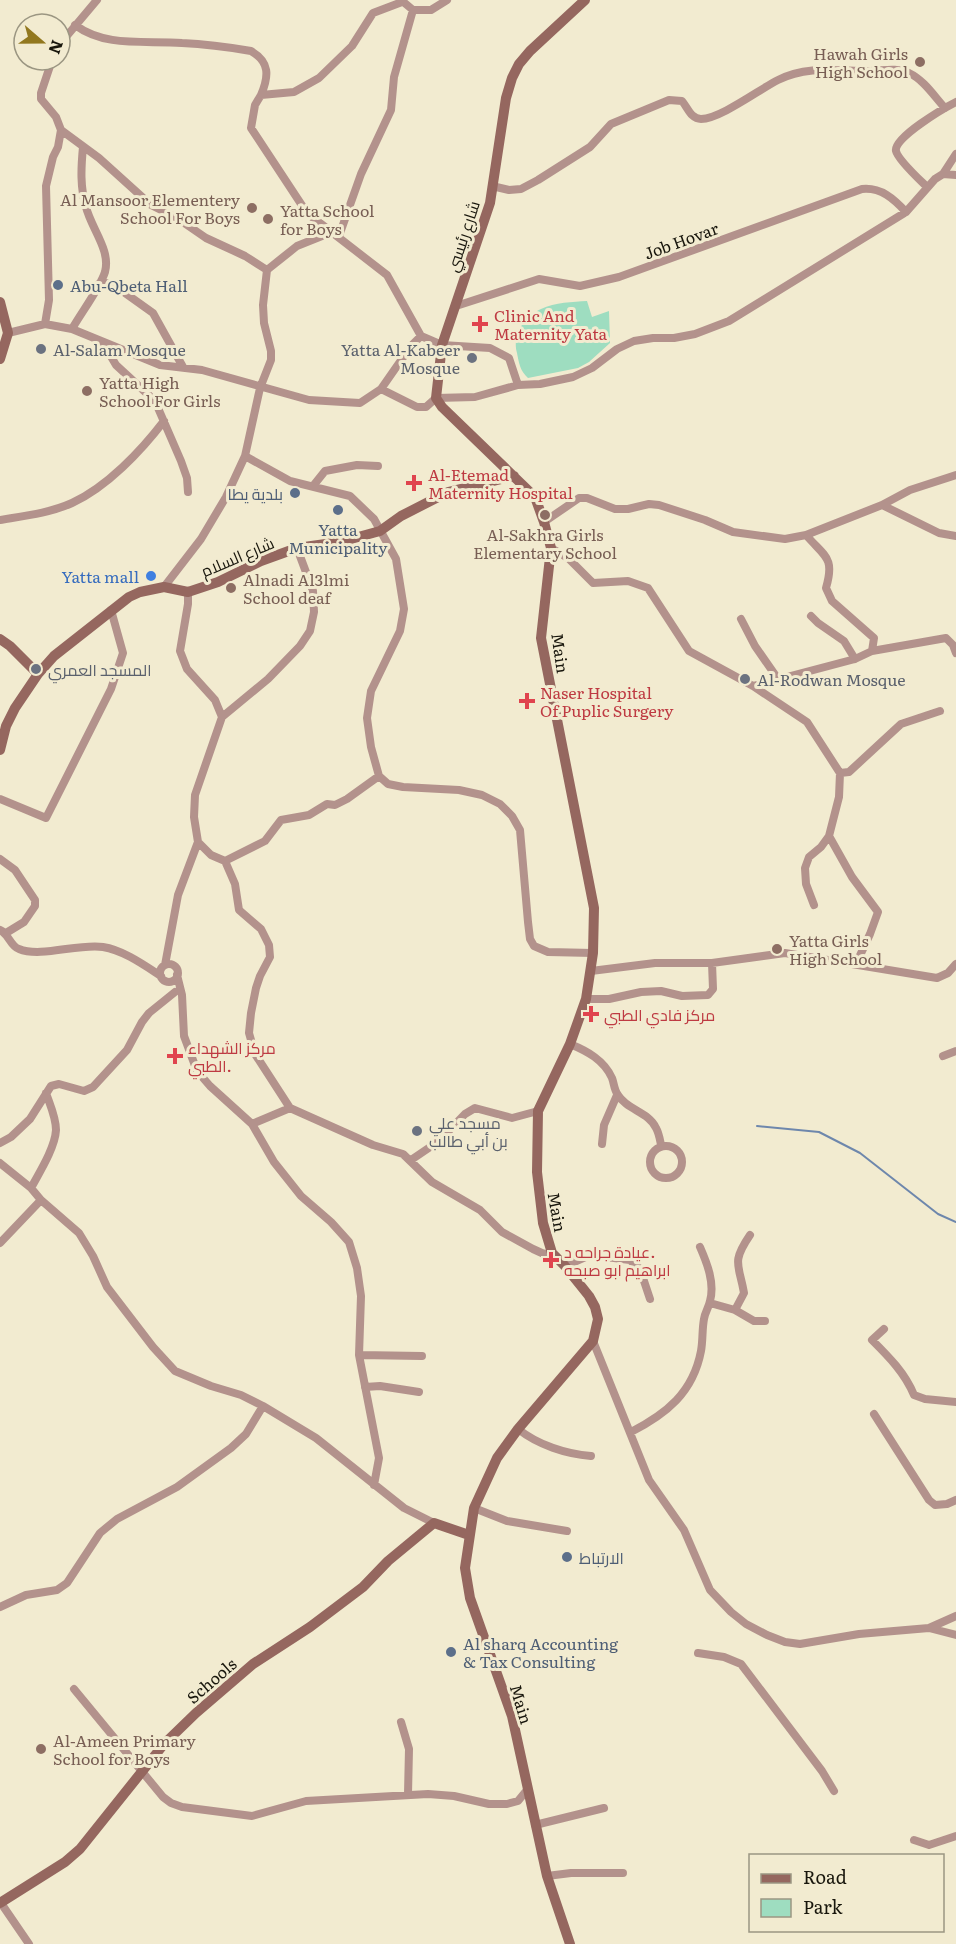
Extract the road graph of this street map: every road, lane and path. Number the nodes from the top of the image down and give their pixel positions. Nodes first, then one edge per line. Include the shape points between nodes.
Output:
1 (97, 0) edge
2 (447, 0) edge
3 (585, 0) edge
4 (401, 1) edge
5 (413, 10) junction
6 (75, 26) junction
7 (72, 30) edge
8 (48, 72) edge
9 (261, 95) junction
10 (956, 102) edge
11 (945, 108) junction
12 (61, 130) junction
13 (83, 147) junction
14 (956, 154) edge
15 (943, 174) junction
16 (956, 175) edge
17 (492, 186) junction
18 (927, 187) junction
19 (906, 212) junction
20 (335, 234) junction
21 (267, 270) junction
22 (99, 284) junction
23 (0, 302) edge
24 (456, 306) junction
25 (45, 324) junction
26 (72, 328) junction
27 (8, 333) junction
28 (421, 336) junction
29 (103, 342) junction
30 (442, 345) junction
31 (0, 359) edge
32 (183, 367) junction
33 (518, 385) junction
34 (260, 388) junction
35 (381, 389) junction
36 (436, 398) junction
37 (164, 421) junction
38 (245, 456) junction
39 (378, 466) dead end
40 (956, 475) edge
41 (514, 476) junction
42 (313, 486) junction
43 (188, 492) dead end
44 (882, 505) junction
45 (0, 520) edge
46 (544, 522) junction
47 (380, 531) junction
48 (806, 535) junction
49 (956, 536) edge
50 (297, 548) junction
51 (550, 548) junction
52 (164, 587) junction
53 (188, 592) junction
54 (111, 610) junction
55 (811, 616) dead end
56 (741, 619) dead end
57 (0, 639) edge
58 (872, 651) junction
59 (956, 653) edge
60 (855, 658) junction
61 (38, 674) junction
62 (778, 679) junction
63 (753, 686) junction
64 (940, 711) dead end
65 (222, 717) junction
66 (0, 750) edge
67 (840, 773) junction
68 (379, 776) junction
69 (0, 799) edge
70 (829, 836) junction
71 (198, 842) junction
72 (0, 859) edge
73 (225, 861) junction
74 (814, 905) dead end
75 (3, 932) edge
76 (593, 953) junction
77 (712, 963) junction
78 (856, 964) junction
79 (956, 964) edge
80 (165, 969) junction
81 (591, 971) junction
82 (177, 975) junction
83 (170, 981) junction
84 (175, 992) junction
85 (586, 999) junction
86 (182, 1017) junction
87 (570, 1044) junction
88 (956, 1051) edge
89 (943, 1056) dead end
90 (46, 1093) junction
91 (617, 1095) junction
92 (290, 1108) junction
93 (538, 1111) junction
94 (252, 1124) junction
95 (0, 1143) edge
96 (602, 1144) dead end
97 (661, 1145) junction
98 (411, 1160) junction
99 (0, 1163) edge
100 (31, 1188) junction
101 (41, 1200) junction
102 (750, 1235) dead end
103 (0, 1243) edge
104 (700, 1247) dead end
105 (552, 1253) junction
106 (565, 1266) junction
107 (650, 1299) dead end
108 (710, 1303) junction
109 (735, 1310) junction
110 (765, 1321) dead end
111 (885, 1329) dead end
112 (593, 1341) junction
113 (359, 1355) junction
114 (422, 1356) dead end
115 (365, 1387) junction
116 (419, 1392) dead end
117 (956, 1402) edge
118 (263, 1406) junction
119 (874, 1414) dead end
120 (518, 1429) junction
121 (631, 1432) junction
122 (591, 1456) dead end
123 (374, 1485) junction
124 (956, 1500) edge
125 (474, 1508) junction
126 (434, 1523) junction
127 (567, 1531) dead end
128 (469, 1535) junction
129 (0, 1607) edge
130 (956, 1616) edge
131 (929, 1628) junction
132 (956, 1635) edge
133 (698, 1653) dead end
134 (74, 1689) dead end
135 (401, 1722) dead end
136 (142, 1771) junction
137 (527, 1790) junction
138 (834, 1791) dead end
139 (408, 1794) junction
140 (604, 1808) dead end
141 (535, 1825) junction
142 (956, 1836) edge
143 (914, 1840) dead end
144 (623, 1874) dead end
145 (547, 1876) junction
146 (0, 1903) edge
147 (29, 1944) edge
148 (570, 1944) edge

1 - 6 street
2 - 5 street via 431,10
3 - 17 main road, شارع رئيسي via 530,51 512,78
4 - 5 street
4 - 9 street via 373,13 352,46 319,78 294,92
5 - 20 street via 394,77 391,110
6 - 7 street
6 - 9 street via 88,35 107,40 181,42 251,51 265,63 267,82
8 - 12 street via 41,99
9 - 20 street via 251,128 308,213
10 - 11 street
11 - 17 street via 922,82 897,69 795,73 702,119 690,114 682,101 669,100 611,124 590,147 521,189
11 - 18 street via 903,137 897,146 897,154
12 - 13 street
12 - 25 street via 46,186 49,300
13 - 21 street via 152,205
13 - 22 street via 83,194 106,258
14 - 15 street
15 - 16 street
15 - 18 street
17 - 24 main road, شارع رئيسي
18 - 19 street
19 - 24 street, Job Hovar via 880,191 862,189 619,277 580,286 539,279
19 - 33 street via 729,321 695,334 634,341 573,377
20 - 21 street via 297,246
20 - 28 street via 387,275
21 - 34 street via 263,305 271,360
22 - 26 street
22 - 32 street via 111,283 153,313
23 - 27 main road
24 - 30 main road, شارع رئيسي
25 - 26 street
25 - 27 street
26 - 29 street
27 - 31 main road
28 - 30 street
28 - 35 street
29 - 32 street via 160,366
29 - 37 street via 116,365 155,401
30 - 33 street via 490,348 509,358
30 - 36 main road, شارع رئيسي
32 - 34 street
33 - 36 street via 475,397
34 - 35 street via 309,400 360,403
34 - 38 street
35 - 36 street via 417,407 426,407
36 - 41 main road
37 - 43 street via 187,478
37 - 45 street via 145,446 91,493 41,513
38 - 42 street via 290,480
38 - 52 street via 201,539
39 - 42 street via 325,471
40 - 44 street via 910,490
41 - 46 main road, Main via 535,497
41 - 47 main road, شارع السلام via 448,492
42 - 47 street via 350,496 374,519
44 - 48 street
44 - 49 street via 939,533
46 - 48 street via 579,498 587,498 615,509 650,504 668,507 757,537 785,539
46 - 51 main road, Main
47 - 50 main road, شارع السلام
47 - 68 street via 396,559 404,609 399,631 371,691 367,718
48 - 58 street via 830,563 826,588 832,601 874,638
50 - 53 main road, شارع السلام
50 - 65 street via 312,591 314,612 310,631 268,679
51 - 63 street via 568,558 592,583 628,581 648,588 689,651
51 - 76 main road, Main via 541,638 594,908
52 - 53 main road, شارع السلام
52 - 54 main road, شارع السلام via 129,597
53 - 65 street via 180,651 187,669 215,700
54 - 61 main road, شارع السلام
54 - 69 street via 123,653 111,689 46,818
55 - 60 street via 844,641
56 - 62 street
57 - 61 main road
58 - 59 street via 946,638
58 - 60 street
60 - 62 street
61 - 66 main road, شارع السلام via 6,726
62 - 63 street
63 - 67 street via 807,722
64 - 67 street via 901,724 849,772
65 - 71 street via 195,795
67 - 70 street via 839,797
68 - 73 street via 335,805 327,804 309,815 281,820 265,841
68 - 76 street via 388,784 459,789 500,804 520,830 530,939 534,946 548,952
70 - 74 street via 805,868
70 - 78 street via 878,912
71 - 73 street via 211,855
71 - 80 street via 178,895
72 - 75 street via 15,870 35,900 24,922
73 - 92 street via 235,884 239,910 261,929 269,945 270,957 256,988 249,1033 255,1054
75 - 80 street via 19,949 101,946 146,967
76 - 81 main road, Main
77 - 78 street via 785,953
77 - 81 street via 655,963
77 - 85 street via 713,989 708,995 682,996 661,991
78 - 79 street via 937,978
80 - 82 street via 177,970
80 - 83 street via 165,980
81 - 85 main road, Main
82 - 83 street
82 - 86 street
83 - 84 street
84 - 86 street
84 - 90 street via 149,1013 127,1050 93,1087 84,1090 59,1084
85 - 87 main road, Main
86 - 94 street via 184,1036 197,1071
87 - 91 street via 600,1061 611,1076
87 - 93 main road, Main
88 - 89 street
90 - 95 street via 30,1119
90 - 100 street via 56,1132
91 - 96 street via 604,1125
91 - 97 street via 656,1126
92 - 94 street
92 - 98 street
93 - 98 street via 512,1118 476,1108
93 - 105 main road, Main via 537,1172 543,1222
94 - 113 street via 274,1162 301,1196 349,1242 361,1296
97 - 97 street via 674,1147 682,1157 680,1170 670,1178 657,1176 650,1166 651,1153
98 - 105 street via 432,1182 480,1210 502,1232 544,1254
99 - 100 street
100 - 101 street
101 - 103 street
101 - 118 street via 79,1233 107,1287 168,1365 184,1376
102 - 109 street via 736,1262 744,1293
104 - 108 street via 708,1266
105 - 106 main road, Main
106 - 107 street via 591,1255 630,1260 640,1269
106 - 112 main road, Main via 595,1306 598,1319
108 - 109 street
108 - 121 street via 692,1378 658,1418
109 - 110 street via 754,1321
111 - 117 street via 872,1340 896,1363 914,1395
112 - 120 main road, Main
112 - 121 street
113 - 114 street
113 - 115 street
115 - 116 street
115 - 123 street via 379,1458
118 - 123 street via 316,1438
118 - 129 street via 246,1434 231,1448 177,1487 117,1519 100,1533 67,1583 57,1590 26,1595
119 - 124 street via 929,1500 935,1505
120 - 122 street via 573,1455
120 - 125 main road, Main via 497,1458
121 - 131 street via 649,1480 684,1530 710,1590 746,1624 785,1642 800,1644
123 - 126 street via 404,1508
125 - 127 street via 507,1521
125 - 128 main road, Main
126 - 128 main road
126 - 136 main road, Schools via 363,1587 235,1679 164,1744
128 - 137 main road, Main via 465,1568 470,1598 512,1716
130 - 131 street
131 - 132 street
133 - 138 street via 741,1664
134 - 136 street
135 - 139 street via 409,1749
136 - 139 street via 163,1797 176,1806 244,1816 306,1801
136 - 146 main road, Schools via 81,1849
137 - 139 street via 518,1801 497,1804
137 - 141 main road, Main
140 - 141 street
141 - 145 main road, Main
142 - 143 street via 929,1845
144 - 145 street
145 - 148 main road, Main
146 - 147 street

